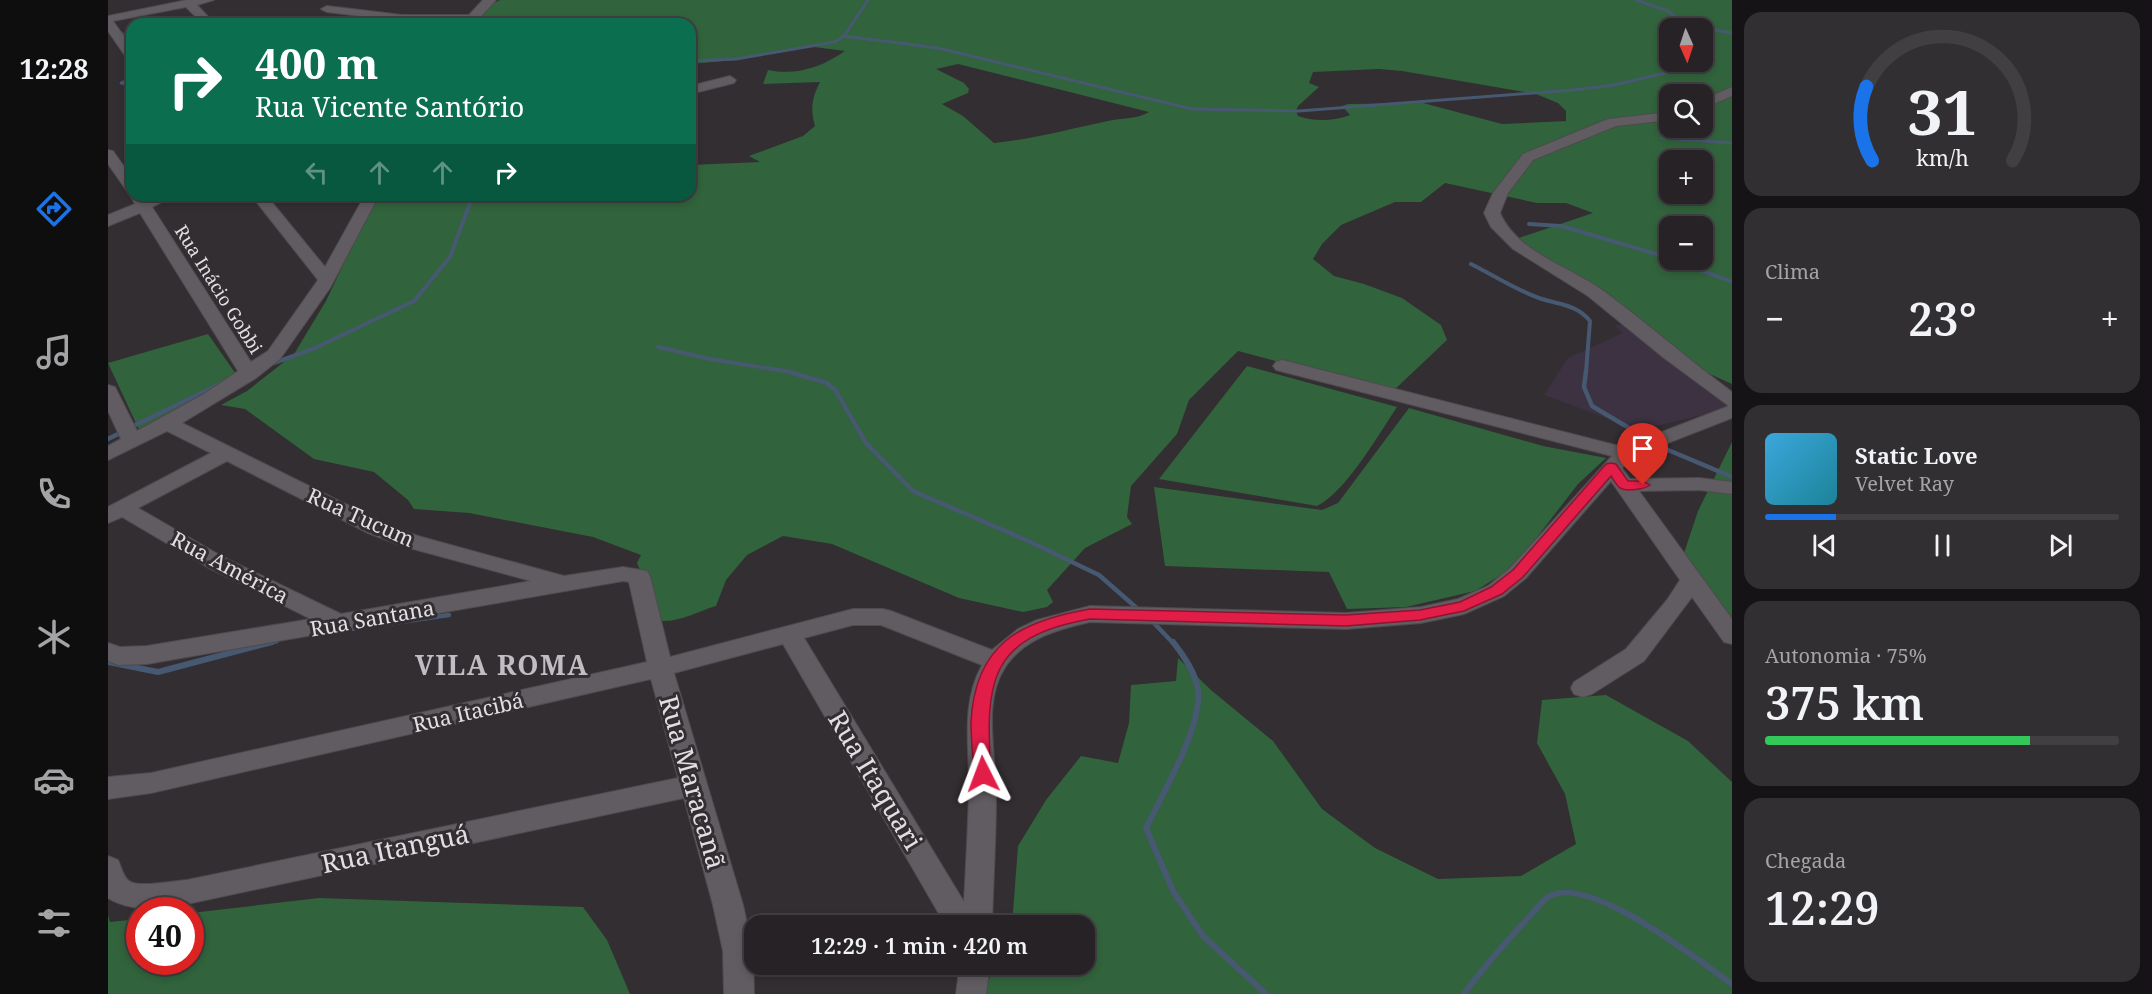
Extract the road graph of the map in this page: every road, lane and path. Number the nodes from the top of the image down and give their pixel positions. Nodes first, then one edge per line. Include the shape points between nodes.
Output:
1 (208, 0) edge
2 (490, 0) edge
3 (187, 2) edge
4 (412, 2) dead end
5 (327, 9) dead end
6 (110, 18) edge
7 (203, 18) edge
8 (381, 18) edge
9 (401, 18) edge
10 (473, 18) edge
11 (108, 37) edge
12 (126, 40) edge
13 (126, 42) edge
14 (730, 80) dead end
15 (696, 88) edge
16 (1732, 91) edge
17 (1713, 100) edge
18 (1659, 117) edge
19 (108, 153) edge
20 (126, 179) edge
21 (138, 201) edge
22 (141, 201) edge
23 (263, 201) edge
24 (369, 201) edge
25 (108, 221) edge
26 (326, 279) junction
27 (1282, 366) dead end
28 (249, 374) junction
29 (108, 391) edge
30 (1732, 401) edge
31 (1732, 411) edge
32 (167, 423) junction
33 (132, 441) junction
34 (228, 452) junction
35 (108, 454) edge
36 (1620, 468) junction
37 (1732, 488) edge
38 (115, 512) edge
39 (635, 574) joint
40 (1692, 580) junction
41 (565, 583) junction
42 (340, 623) junction
43 (790, 635) junction
44 (1732, 636) edge
45 (108, 652) edge
46 (996, 661) junction
47 (660, 668) junction
48 (1583, 688) dead end
49 (694, 785) junction
50 (108, 788) edge
51 (108, 868) edge
52 (955, 915) edge
53 (977, 915) edge
54 (974, 975) edge
55 (739, 994) edge
56 (971, 994) edge

1 - 3 street
2 - 10 street
3 - 6 street
3 - 7 street
4 - 9 street
5 - 8 street
6 - 12 street
11 - 13 street
14 - 15 street
16 - 17 street
18 - 30 street via 1613,122 1521,162 1491,207 1492,214 1522,248 1605,299
19 - 20 street
21 - 25 street
22 - 28 street, Rua Inácio Gobbi
23 - 26 street
24 - 26 street
26 - 28 street via 281,347
27 - 36 street
28 - 32 street
29 - 33 street
31 - 36 street
32 - 33 street
32 - 34 street, Rua Tucum
33 - 35 street
34 - 38 street
34 - 41 street, Rua Tucum via 398,537
36 - 37 street
36 - 40 street
36 - 46 street via 1518,573 1496,591 1464,606 1420,615 1346,621 1090,614 1059,620 1029,632 1009,645
38 - 42 street, Rua América
39 - 41 street, Rua Santana
39 - 47 street, Rua Maracanã via 641,578
40 - 44 street
40 - 48 street via 1635,655
41 - 42 street, Rua Santana
42 - 45 street, Rua Santana via 147,656
43 - 46 street, Rua Itacibá via 869,615
43 - 47 street, Rua Itacibá
43 - 52 street, Rua Itaquari
46 - 53 street via 985,690 980,722 983,774
47 - 49 street, Rua Maracanã
47 - 50 street, Rua Itacibá via 151,783
49 - 51 street, Rua Itanguá via 187,892 144,896 121,892
49 - 55 street, Rua Maracanã via 738,951
54 - 56 street

